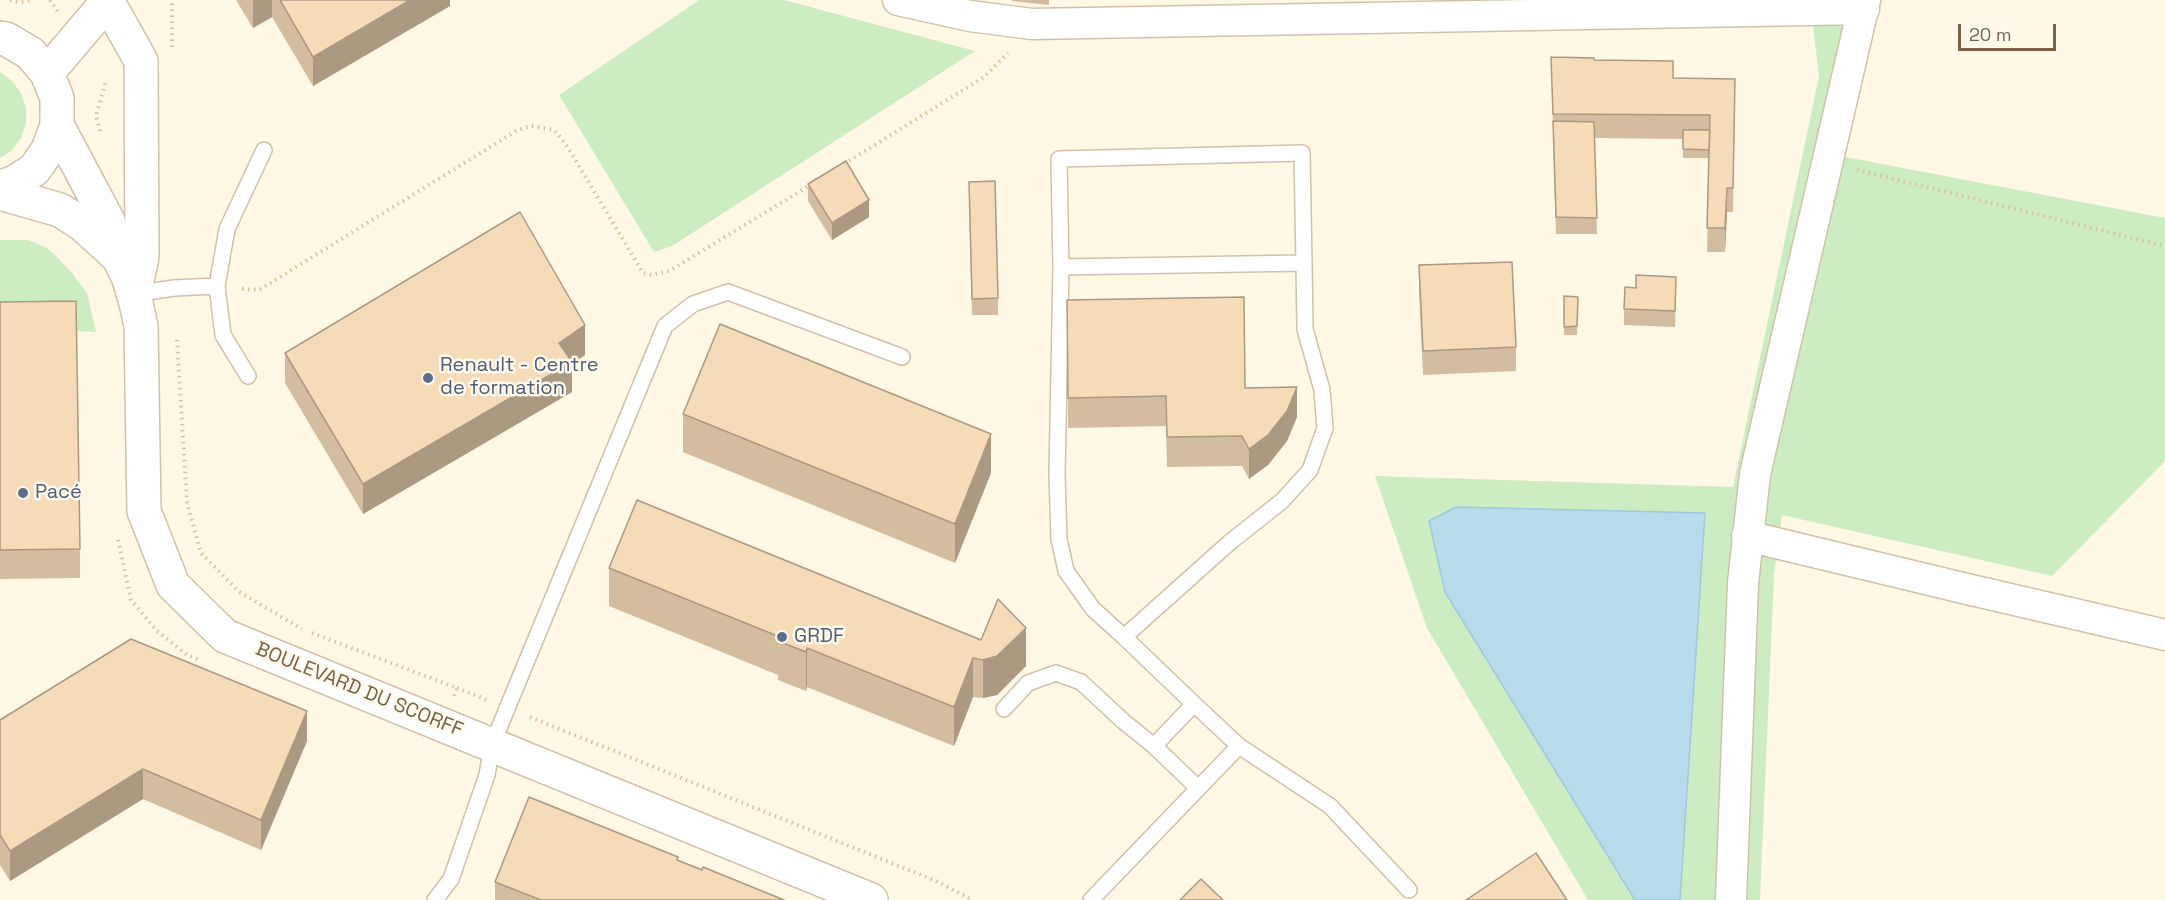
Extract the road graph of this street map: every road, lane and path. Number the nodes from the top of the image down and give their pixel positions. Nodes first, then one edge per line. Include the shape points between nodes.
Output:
1 (10, 0) edge
2 (31, 0) edge
3 (172, 0) edge
4 (898, 0) edge
5 (108, 1) edge
6 (1864, 5) edge
7 (970, 8) edge
8 (1087, 11) edge
9 (1032, 24) junction
10 (0, 38) edge
11 (171, 55) dead end
12 (47, 73) junction
13 (57, 125) junction
14 (264, 150) dead end
15 (1827, 163) junction
16 (836, 169) edge
17 (816, 181) edge
18 (0, 187) edge
19 (0, 193) edge
20 (2165, 246) edge
21 (119, 258) junction
22 (1304, 263) junction
23 (1061, 267) junction
24 (217, 286) junction
25 (174, 288) junction
26 (134, 294) junction
27 (902, 357) dead end
28 (248, 376) dead end
29 (117, 530) dead end
30 (1747, 536) junction
31 (2165, 635) edge
32 (1124, 638) junction
33 (209, 664) dead end
34 (457, 688) junction
35 (1194, 704) junction
36 (507, 708) junction
37 (1004, 709) dead end
38 (444, 725) junction
39 (492, 745) junction
40 (1154, 746) junction
41 (1239, 746) junction
42 (1198, 788) junction
43 (1409, 890) dead end
44 (435, 900) edge
45 (871, 900) edge
46 (973, 900) edge
47 (1091, 900) edge
48 (1731, 900) edge

1 - 2 path
3 - 11 path
4 - 7 street
5 - 12 street
5 - 26 street via 141,61 142,257
6 - 8 street
6 - 15 street
7 - 9 street
8 - 9 street
9 - 16 path via 984,77
10 - 12 street via 30,53
12 - 13 street via 57,98
13 - 18 street via 48,150 34,170
13 - 21 street, BOULEVARD DU SCORFF via 108,221
14 - 24 lane via 227,229
15 - 20 path
15 - 30 street via 1755,474
17 - 24 path via 669,271 652,275 643,273 554,130 530,126 259,290
19 - 21 street, BOULEVARD DU SCORFF via 60,210 82,224
21 - 26 street, BOULEVARD DU SCORFF
22 - 23 lane
22 - 23 lane via 1302,153 1059,159
22 - 32 lane via 1305,329 1322,390 1325,428 1311,470 1282,501
23 - 32 lane via 1059,539 1066,571 1094,609
24 - 25 lane
24 - 28 lane via 223,335
25 - 26 lane
25 - 34 path via 187,503 201,553 238,591 300,628
26 - 38 street, BOULEVARD DU SCORFF via 141,326 144,511 173,585 225,636
27 - 36 lane via 728,292 693,304 665,326
29 - 33 path via 131,600 157,632 187,655
30 - 31 street
30 - 48 street
32 - 35 lane
34 - 36 path
34 - 38 path
35 - 40 lane
35 - 41 lane
36 - 39 lane
36 - 46 path via 936,881
37 - 40 lane via 1028,683 1056,673 1082,681
38 - 39 street, BOULEVARD DU SCORFF
39 - 44 lane via 487,775 451,879
39 - 45 street, BOULEVARD DU SCORFF
40 - 42 lane
41 - 42 lane
41 - 43 lane via 1330,806
42 - 47 lane

